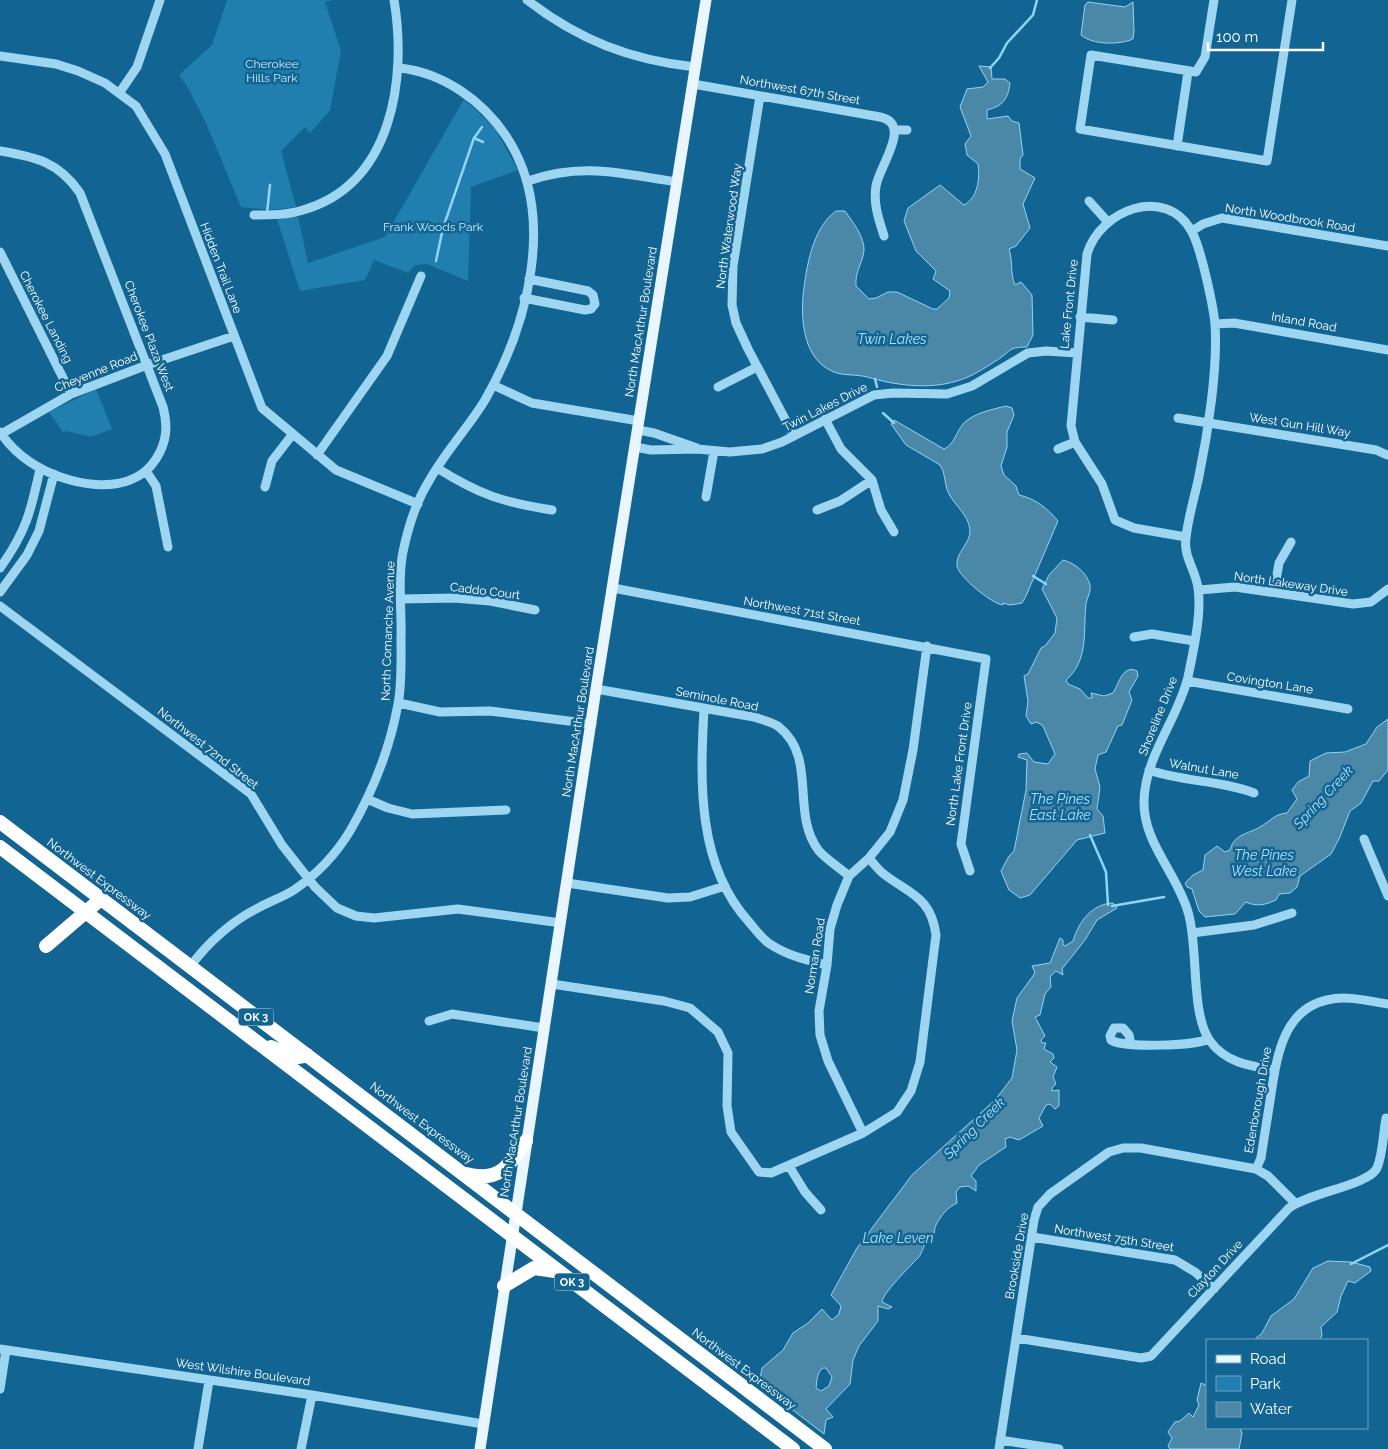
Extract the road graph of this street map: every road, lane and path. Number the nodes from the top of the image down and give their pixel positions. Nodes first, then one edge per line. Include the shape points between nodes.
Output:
1 (394, 0) edge
2 (527, 0) edge
3 (706, 0) edge
4 (1214, 0) edge
5 (1292, 0) edge
6 (157, 1) edge
7 (0, 56) edge
8 (695, 67) junction
9 (400, 68) junction
10 (1188, 72) junction
11 (692, 84) junction
12 (120, 92) junction
13 (760, 96) junction
14 (896, 130) junction
15 (907, 130) dead end
16 (1177, 146) junction
17 (0, 151) edge
18 (528, 181) junction
19 (677, 182) junction
20 (1090, 201) dead end
21 (254, 215) dead end
22 (1107, 221) junction
23 (1192, 231) junction
24 (884, 236) dead end
25 (1388, 246) edge
26 (0, 252) edge
27 (421, 276) dead end
28 (528, 279) junction
29 (524, 298) junction
30 (1080, 317) junction
31 (1112, 320) dead end
32 (1215, 324) junction
33 (234, 336) junction
34 (1388, 350) edge
35 (1077, 353) junction
36 (147, 364) junction
37 (757, 367) junction
38 (493, 385) junction
39 (718, 387) dead end
40 (70, 394) junction
41 (1178, 418) dead end
42 (825, 419) junction
43 (1208, 423) junction
44 (639, 426) junction
45 (0, 433) edge
46 (292, 435) junction
47 (794, 436) junction
48 (1075, 442) junction
49 (636, 447) junction
50 (697, 448) junction
51 (1058, 449) dead end
52 (714, 451) junction
53 (317, 455) junction
54 (1388, 456) edge
55 (436, 468) junction
56 (40, 469) junction
57 (146, 471) junction
58 (54, 474) junction
59 (872, 480) junction
60 (265, 487) dead end
61 (706, 498) dead end
62 (418, 504) junction
63 (552, 510) dead end
64 (817, 510) dead end
65 (894, 532) dead end
66 (1186, 536) junction
67 (1291, 542) dead end
68 (168, 548) dead end
69 (0, 568) edge
70 (613, 588) junction
71 (1388, 589) edge
72 (1199, 590) junction
73 (0, 592) edge
74 (1274, 592) junction
75 (402, 599) junction
76 (0, 606) edge
77 (535, 610) dead end
78 (1134, 637) dead end
79 (1194, 641) junction
80 (926, 646) junction
81 (986, 659) joint
82 (1187, 681) junction
83 (596, 689) junction
84 (398, 703) junction
85 (704, 710) junction
86 (1348, 710) dead end
87 (592, 724) junction
88 (1150, 770) junction
89 (1254, 793) dead end
90 (366, 799) junction
91 (506, 810) dead end
92 (0, 822) edge
93 (1364, 840) dead end
94 (0, 847) edge
95 (869, 858) junction
96 (970, 871) dead end
97 (849, 876) junction
98 (309, 879) junction
99 (567, 883) junction
100 (725, 886) junction
101 (1388, 896) edge
102 (101, 899) junction
103 (86, 912) junction
104 (1292, 913) dead end
105 (97, 921) junction
106 (561, 923) junction
107 (1192, 932) junction
108 (827, 965) junction
109 (190, 967) junction
110 (552, 984) junction
111 (1388, 1004) edge
112 (429, 1021) dead end
113 (544, 1028) junction
114 (252, 1038) junction
115 (1208, 1039) junction
116 (1131, 1044) dead end
117 (307, 1055) junction
118 (1275, 1070) junction
119 (296, 1072) junction
120 (347, 1085) junction
121 (1386, 1118) dead end
122 (863, 1133) junction
123 (526, 1141) junction
124 (788, 1166) junction
125 (1256, 1169) junction
126 (462, 1173) junction
127 (1295, 1203) junction
128 (821, 1210) dead end
129 (515, 1213) junction
130 (512, 1236) junction
131 (1032, 1237) junction
132 (559, 1272) junction
133 (504, 1286) junction
134 (1214, 1289) junction
135 (674, 1334) junction
136 (1016, 1338) junction
137 (3, 1350) edge
138 (662, 1350) junction
139 (209, 1381) junction
140 (0, 1388) edge
141 (312, 1395) junction
142 (483, 1424) junction
143 (1000, 1444) edge
144 (198, 1449) edge
145 (301, 1449) edge
146 (480, 1449) edge
147 (793, 1449) edge
148 (825, 1449) edge
149 (1060, 1449) edge

1 - 9 street
2 - 8 street via 597,44 641,58
3 - 8 main road, North MacArthur Boulevard
4 - 10 street via 1205,56 1196,72
5 - 16 street via 1267,161
6 - 12 street via 137,67
7 - 12 street, Hidden Trail Lane via 67,67
8 - 11 main road, North MacArthur Boulevard
9 - 18 street, North Comanche Avenue via 448,83 482,107 511,144
9 - 21 street via 395,98 381,139 368,163 348,185 323,202 303,210
10 - 16 street
10 - 16 street via 1091,55 1080,129
11 - 13 street, Northwest 67th Street
11 - 19 main road, North MacArthur Boulevard
12 - 33 street, Hidden Trail Lane via 136,106 160,144
13 - 14 street, Northwest 67th Street via 886,118
13 - 37 street, North Waterwood Way via 731,282 736,323
14 - 15 street
14 - 24 street via 876,187 876,210
17 - 36 street, Cherokee Plaza West via 43,160 74,185 85,202
18 - 19 street via 559,172 588,170
18 - 28 street, North Comanche Avenue via 533,223
19 - 44 main road, North MacArthur Boulevard
20 - 22 street
22 - 23 street, Lake Front Drive via 1136,208 1158,207 1175,213
22 - 30 street, Lake Front Drive via 1094,236 1087,254
23 - 25 street, North Woodbrook Road via 1222,218
23 - 32 street, Shoreline Drive
26 - 40 street, Cherokee Landing
27 - 53 street via 387,356
28 - 29 street, North Comanche Avenue
28 - 29 street via 588,291 593,295 595,304 585,310
29 - 38 street, North Comanche Avenue via 511,343
30 - 31 street
30 - 35 street, Lake Front Drive
32 - 34 street, Inland Road via 1234,323
32 - 43 street, Shoreline Drive
33 - 36 street, Cheyenne Road
33 - 46 street, Hidden Trail Lane via 262,408
35 - 42 street, Twin Lakes Drive via 1028,353 972,386 954,392 874,395
35 - 48 street, Lake Front Drive via 1071,412
36 - 40 street, Cheyenne Road
36 - 57 street, Cherokee Plaza West via 166,424 162,447
37 - 39 street
37 - 47 street, North Waterwood Way
38 - 44 street via 532,403
38 - 55 street, North Comanche Avenue
40 - 45 street, Cheyenne Road
41 - 43 street, West Gun Hill Way
42 - 47 street, Twin Lakes Drive
42 - 59 street via 840,449
43 - 54 street, West Gun Hill Way via 1376,450
43 - 66 street, Shoreline Drive
44 - 49 main road, North MacArthur Boulevard
44 - 50 street
45 - 56 street, Cherokee Plaza West via 21,456
46 - 53 street, Hidden Trail Lane
46 - 60 street via 272,461
47 - 52 street, Twin Lakes Drive via 752,451
48 - 51 street
48 - 66 street, Lake Front Drive via 1102,484 1112,514 1120,523
49 - 50 street, Twin Lakes Drive via 651,450
49 - 70 main road, North MacArthur Boulevard
50 - 52 street, Twin Lakes Drive
52 - 61 street
53 - 62 street, Hidden Trail Lane via 342,473
55 - 62 street, North Comanche Avenue
55 - 63 street via 477,492 496,499
56 - 58 street, Cherokee Plaza West
56 - 69 street via 26,527
57 - 58 street, Cherokee Plaza West via 126,482 107,485
57 - 68 street via 156,486
58 - 73 street via 39,531
59 - 64 street via 840,501
59 - 65 street via 881,510
62 - 75 street, North Comanche Avenue via 404,548
66 - 72 street, Shoreline Drive via 1186,550
67 - 74 street via 1279,564
70 - 80 street, Northwest 71st Street
70 - 83 main road, North MacArthur Boulevard
71 - 74 street, North Lakeway Drive via 1371,602 1353,604
72 - 74 street, North Lakeway Drive via 1235,587
72 - 79 street, Shoreline Drive
75 - 77 street, Caddo Court via 454,598
75 - 84 street, North Comanche Avenue
76 - 98 street, Northwest 72nd Street via 251,794 276,836
78 - 79 street via 1152,634
79 - 82 street, Shoreline Drive
80 - 81 street, Northwest 71st Street
80 - 95 street, Norman Road via 913,750 903,800 890,832
81 - 96 street, North Lake Front Drive via 961,844
82 - 86 street, Covington Lane
82 - 88 street, Shoreline Drive
83 - 85 street, Seminole Road
83 - 87 main road, North MacArthur Boulevard
84 - 87 street via 440,712 490,711
84 - 90 street, North Comanche Avenue via 385,754
85 - 97 street, Seminole Road via 754,717 778,726 795,744 802,763 807,825 819,851
85 - 100 street via 701,770 707,831 715,867
87 - 99 main road, North MacArthur Boulevard
88 - 89 street, Walnut Lane
88 - 107 street, Shoreline Drive via 1145,792 1147,825 1184,901
90 - 91 street via 412,814
90 - 98 street, North Comanche Avenue via 342,842
92 - 102 highway, Northwest Expressway / OK 3
93 - 101 street
94 - 103 highway, OK 3
95 - 97 street, Norman Road
95 - 122 street via 885,875 918,898 934,917 936,935 920,1062 911,1091 897,1112
97 - 108 street, Norman Road via 830,929
98 - 106 street, Northwest 72nd Street via 331,904 348,914 364,917 384,918 431,910 467,909
98 - 109 street, North Comanche Avenue via 240,919 202,950
99 - 100 street via 668,898 690,898
99 - 106 main road, North MacArthur Boulevard
100 - 108 street via 737,910 768,944 794,957
102 - 103 highway
102 - 109 highway, Northwest Expressway / OK 3
103 - 105 highway, OK 3
103 - 105 highway via 50,948 83,923
104 - 107 street via 1254,925
105 - 114 highway, OK 3
106 - 110 main road, North MacArthur Boulevard
107 - 115 street, Shoreline Drive via 1199,1005
108 - 122 street, Norman Road via 819,1011 820,1035 828,1061
109 - 117 highway, Northwest Expressway / OK 3
110 - 113 main road, North MacArthur Boulevard
110 - 124 street via 690,1008 718,1032 728,1053 727,1106 731,1132 758,1172 771,1173
111 - 118 street, Edenborough Drive via 1338,998 1310,1007 1285,1032
112 - 113 street via 452,1014
113 - 123 main road, North MacArthur Boulevard
114 - 117 highway via 293,1057
114 - 119 highway, OK 3
115 - 116 street via 1195,1043
115 - 118 street, Shoreline Drive via 1233,1061
117 - 120 highway, Northwest Expressway / OK 3
118 - 125 street, Edenborough Drive via 1261,1158
119 - 120 highway via 304,1070
119 - 130 highway, OK 3
120 - 126 highway, Northwest Expressway / OK 3
121 - 127 street, Clayton Drive via 1374,1173
122 - 124 street
123 - 126 highway via 506,1168 495,1174 483,1177
123 - 129 main road, North MacArthur Boulevard
124 - 128 street
125 - 127 street, Brookside Drive via 1268,1176
125 - 131 street, Brookside Drive via 1141,1148 1116,1150 1042,1201 1036,1213
126 - 129 highway, Northwest Expressway / OK 3
127 - 134 street, Clayton Drive
129 - 130 main road, North MacArthur Boulevard
129 - 135 highway, Northwest Expressway / OK 3
130 - 132 highway, OK 3
130 - 133 main road, North MacArthur Boulevard
131 - 134 street, Northwest 75th Street via 1175,1260
131 - 136 street, Brookside Drive
132 - 133 highway via 534,1268
132 - 138 highway, OK 3
133 - 142 main road, North MacArthur Boulevard
134 - 136 street, Clayton Drive via 1155,1352 1145,1358
135 - 138 highway
135 - 148 highway, Northwest Expressway / OK 3
136 - 143 street, Brookside Drive
137 - 139 street, West Wilshire Boulevard
137 - 140 street
138 - 147 highway, OK 3
139 - 141 street, West Wilshire Boulevard
139 - 144 street
141 - 142 street, West Wilshire Boulevard
141 - 145 street
142 - 146 main road, North MacArthur Boulevard
143 - 149 street

